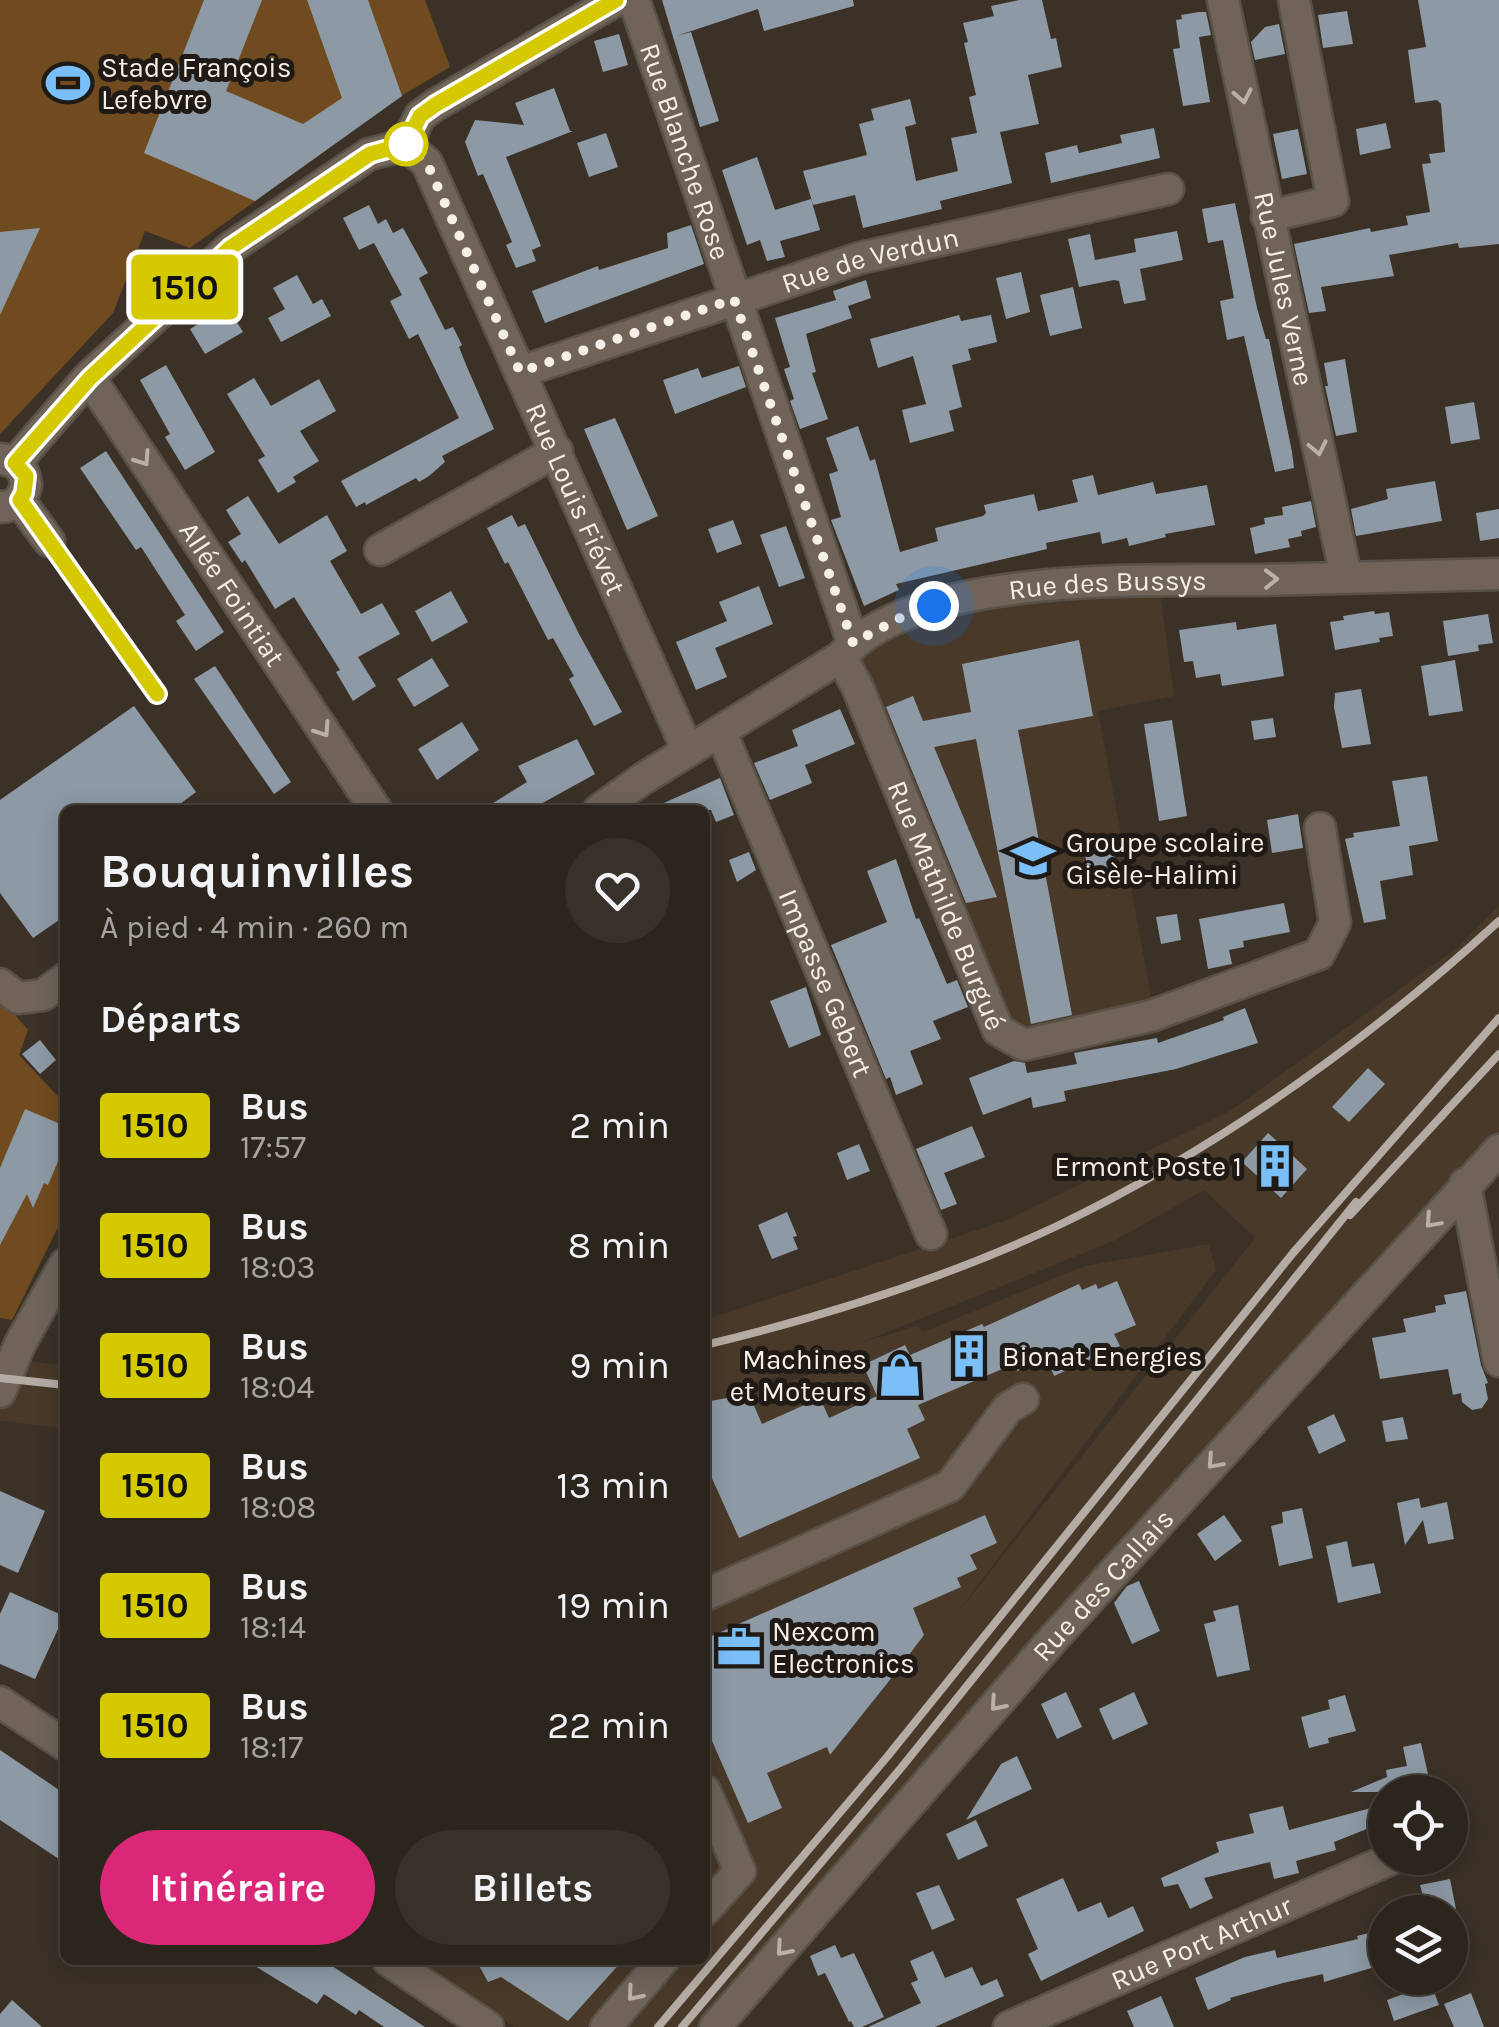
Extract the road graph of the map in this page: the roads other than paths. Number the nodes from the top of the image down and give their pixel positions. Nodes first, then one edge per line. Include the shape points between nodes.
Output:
1 (616, 0) edge
2 (634, 0) edge
3 (1223, 0) edge
4 (1294, 0) edge
5 (406, 144) junction
6 (1168, 188) dead end
7 (1268, 217) junction
8 (734, 299) junction
9 (520, 372) junction
10 (90, 378) junction
11 (557, 450) junction
12 (8, 461) edge
13 (10, 504) edge
14 (49, 541) dead end
15 (380, 550) dead end
16 (1499, 574) edge
17 (1346, 577) junction
18 (847, 650) junction
19 (721, 732) junction
20 (688, 751) junction
21 (373, 805) edge
22 (607, 805) edge
23 (1320, 828) dead end
24 (60, 983) edge
25 (0, 984) edge
26 (1499, 1150) edge
27 (1465, 1184) junction
28 (931, 1234) dead end
29 (60, 1273) edge
30 (1499, 1361) edge
31 (0, 1392) edge
32 (1024, 1399) dead end
33 (710, 1593) edge
34 (0, 1702) edge
35 (60, 1742) edge
36 (710, 1802) edge
37 (1368, 1869) edge
38 (710, 1904) edge
39 (395, 1965) edge
40 (659, 1965) edge
41 (488, 2027) edge
42 (606, 2027) edge
43 (715, 2027) edge
44 (1009, 2027) edge

1 - 5 street via 435,105 420,116
2 - 8 street, Rue Blanche Rose
3 -> 7 street, Rue Jules Verne
4 - 7 street via 1333,201
5 - 9 street, Rue Louis Fiévet via 427,163
5 - 10 street via 370,154 230,248
6 - 8 street, Rue de Verdun via 860,258
7 -> 17 street, Rue Jules Verne
8 - 9 street, Rue de Verdun
8 - 18 street, Rue Blanche Rose
9 - 11 street, Rue Louis Fiévet
10 - 12 street
10 -> 21 street, Allée Fointiat
11 - 15 street
11 - 20 street, Rue Louis Fiévet
12 - 13 street via 26,476 24,493
13 - 14 street
16 - 17 street, Rue des Bussys
18 -> 17 street, Rue des Bussys via 904,616 1013,590 1083,582
18 - 19 street, Rue des Bussys
18 - 23 street, Rue Mathilde Burgué via 998,1030 1024,1045 1150,1016 1320,954 1335,923
19 - 20 street, Rue des Bussys
19 - 28 street, Impasse Gebert
20 - 22 street, Rue des Bussys
24 - 25 street via 44,995 18,998
26 - 27 street, Rue des Callais
27 - 30 street
27 -> 43 street, Rue des Callais via 1054,1638
29 - 31 street
32 - 33 street via 1008,1408 950,1486
34 - 35 street
36 - 38 street via 740,1871
37 - 44 street, Rue Port Arthur
39 - 41 street
40 -> 42 street

